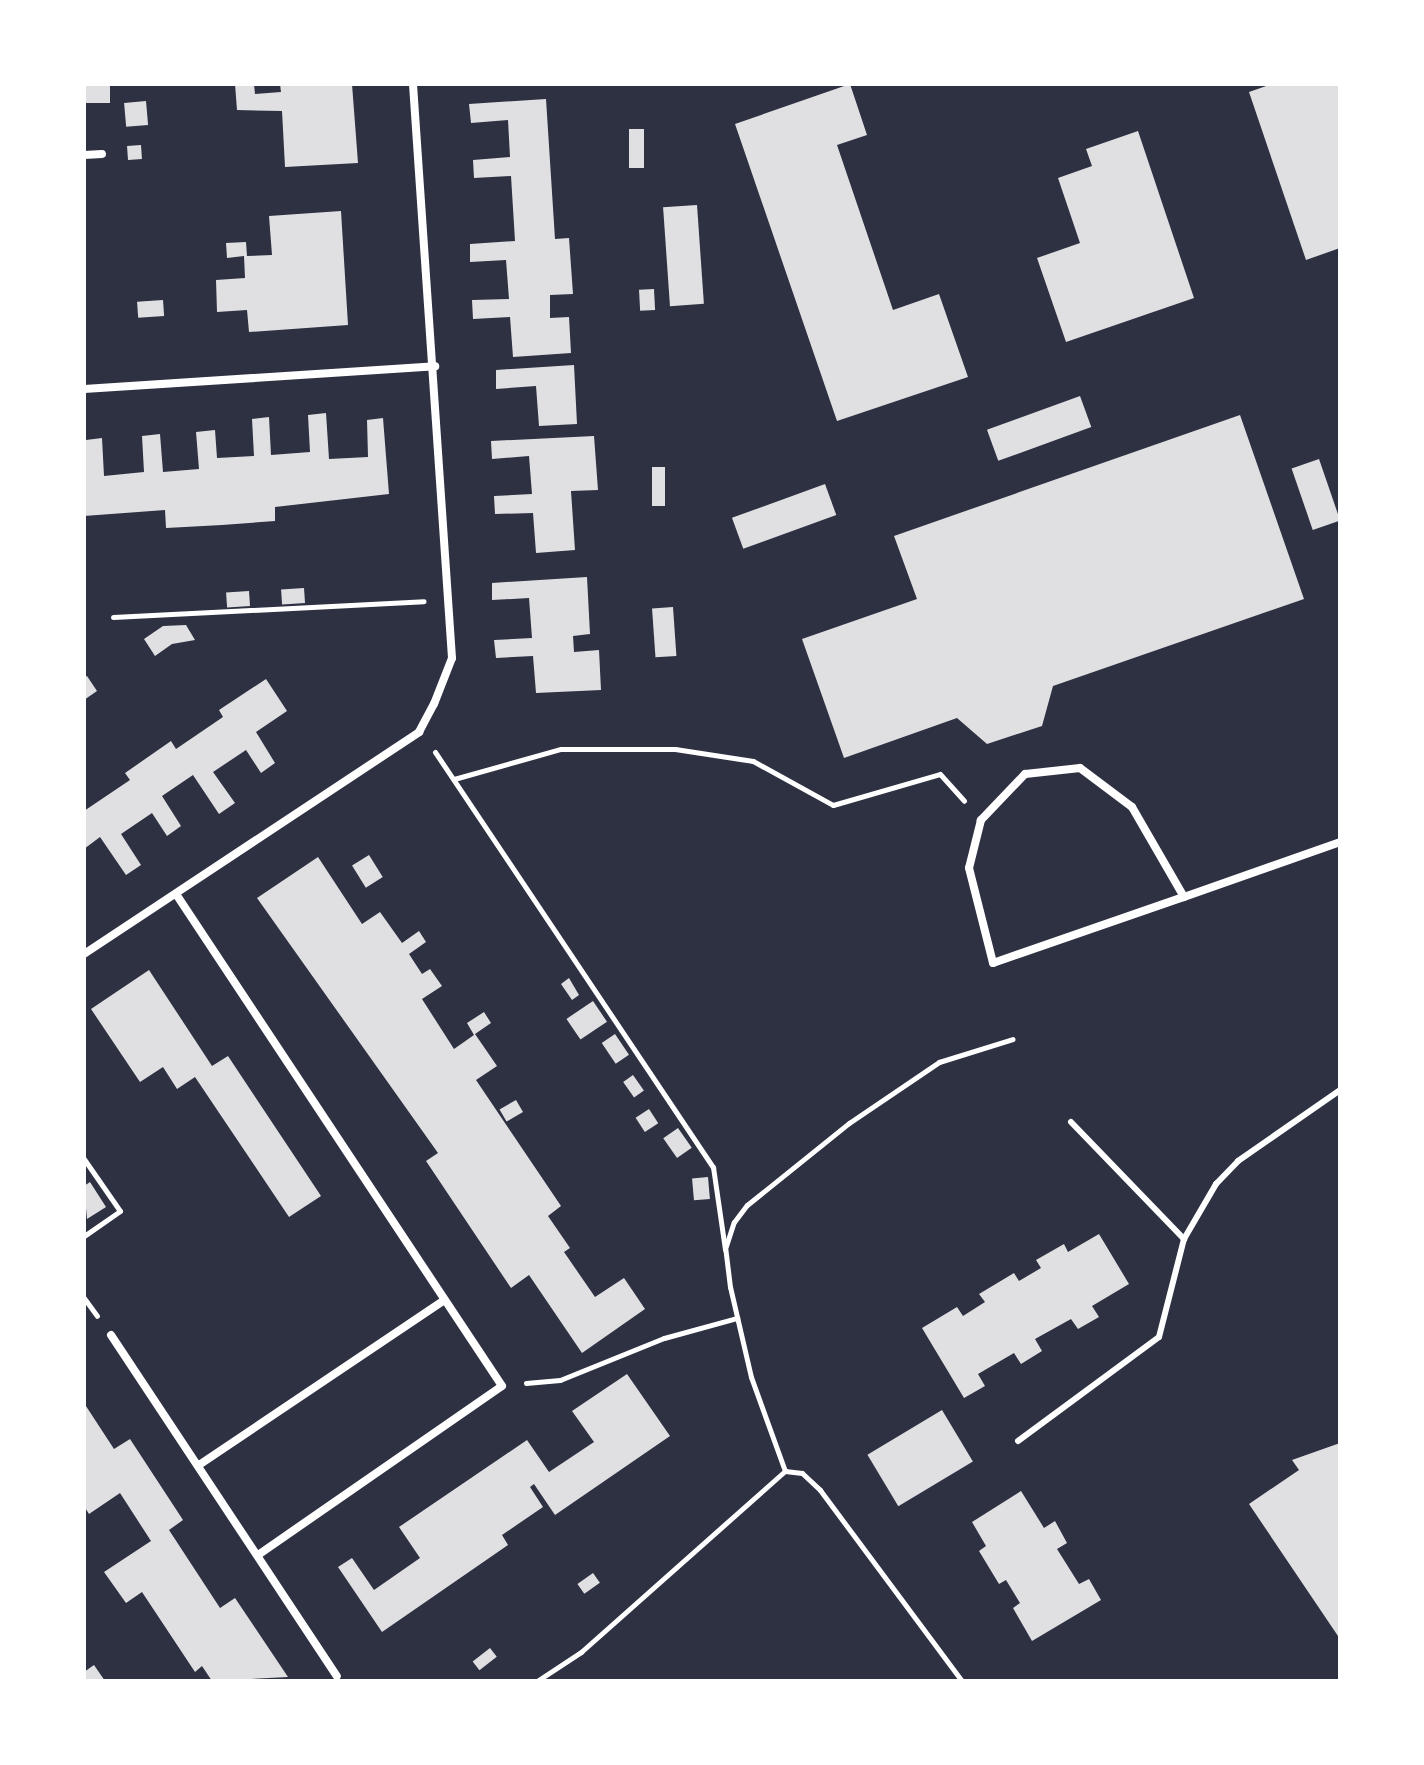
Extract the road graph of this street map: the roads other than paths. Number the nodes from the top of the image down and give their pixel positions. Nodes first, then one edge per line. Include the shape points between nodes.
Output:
1 (413, 84) edge
2 (102, 154) dead end
3 (84, 155) edge
4 (435, 366) junction
5 (84, 389) edge
6 (1340, 842) edge
7 (176, 894) junction
8 (1184, 897) junction
9 (84, 954) edge
10 (1340, 1090) edge
11 (1071, 1122) dead end
12 (1184, 1239) junction
13 (445, 1300) junction
14 (111, 1335) dead end
15 (1018, 1441) dead end
16 (199, 1465) junction
17 (259, 1554) junction
18 (337, 1676) dead end

1 - 4 street
2 - 3 street
4 - 5 street
4 - 7 street via 452,658 419,732
6 - 8 street
7 - 9 street
7 - 13 street
8 - 8 street via 993,963 969,868 981,820 1025,774 1080,768 1132,807
10 - 12 lane via 1238,1161 1216,1184
11 - 12 lane
12 - 15 lane via 1159,1337
13 - 16 street
13 - 17 street via 502,1386
14 - 16 street
16 - 17 street
17 - 18 street

